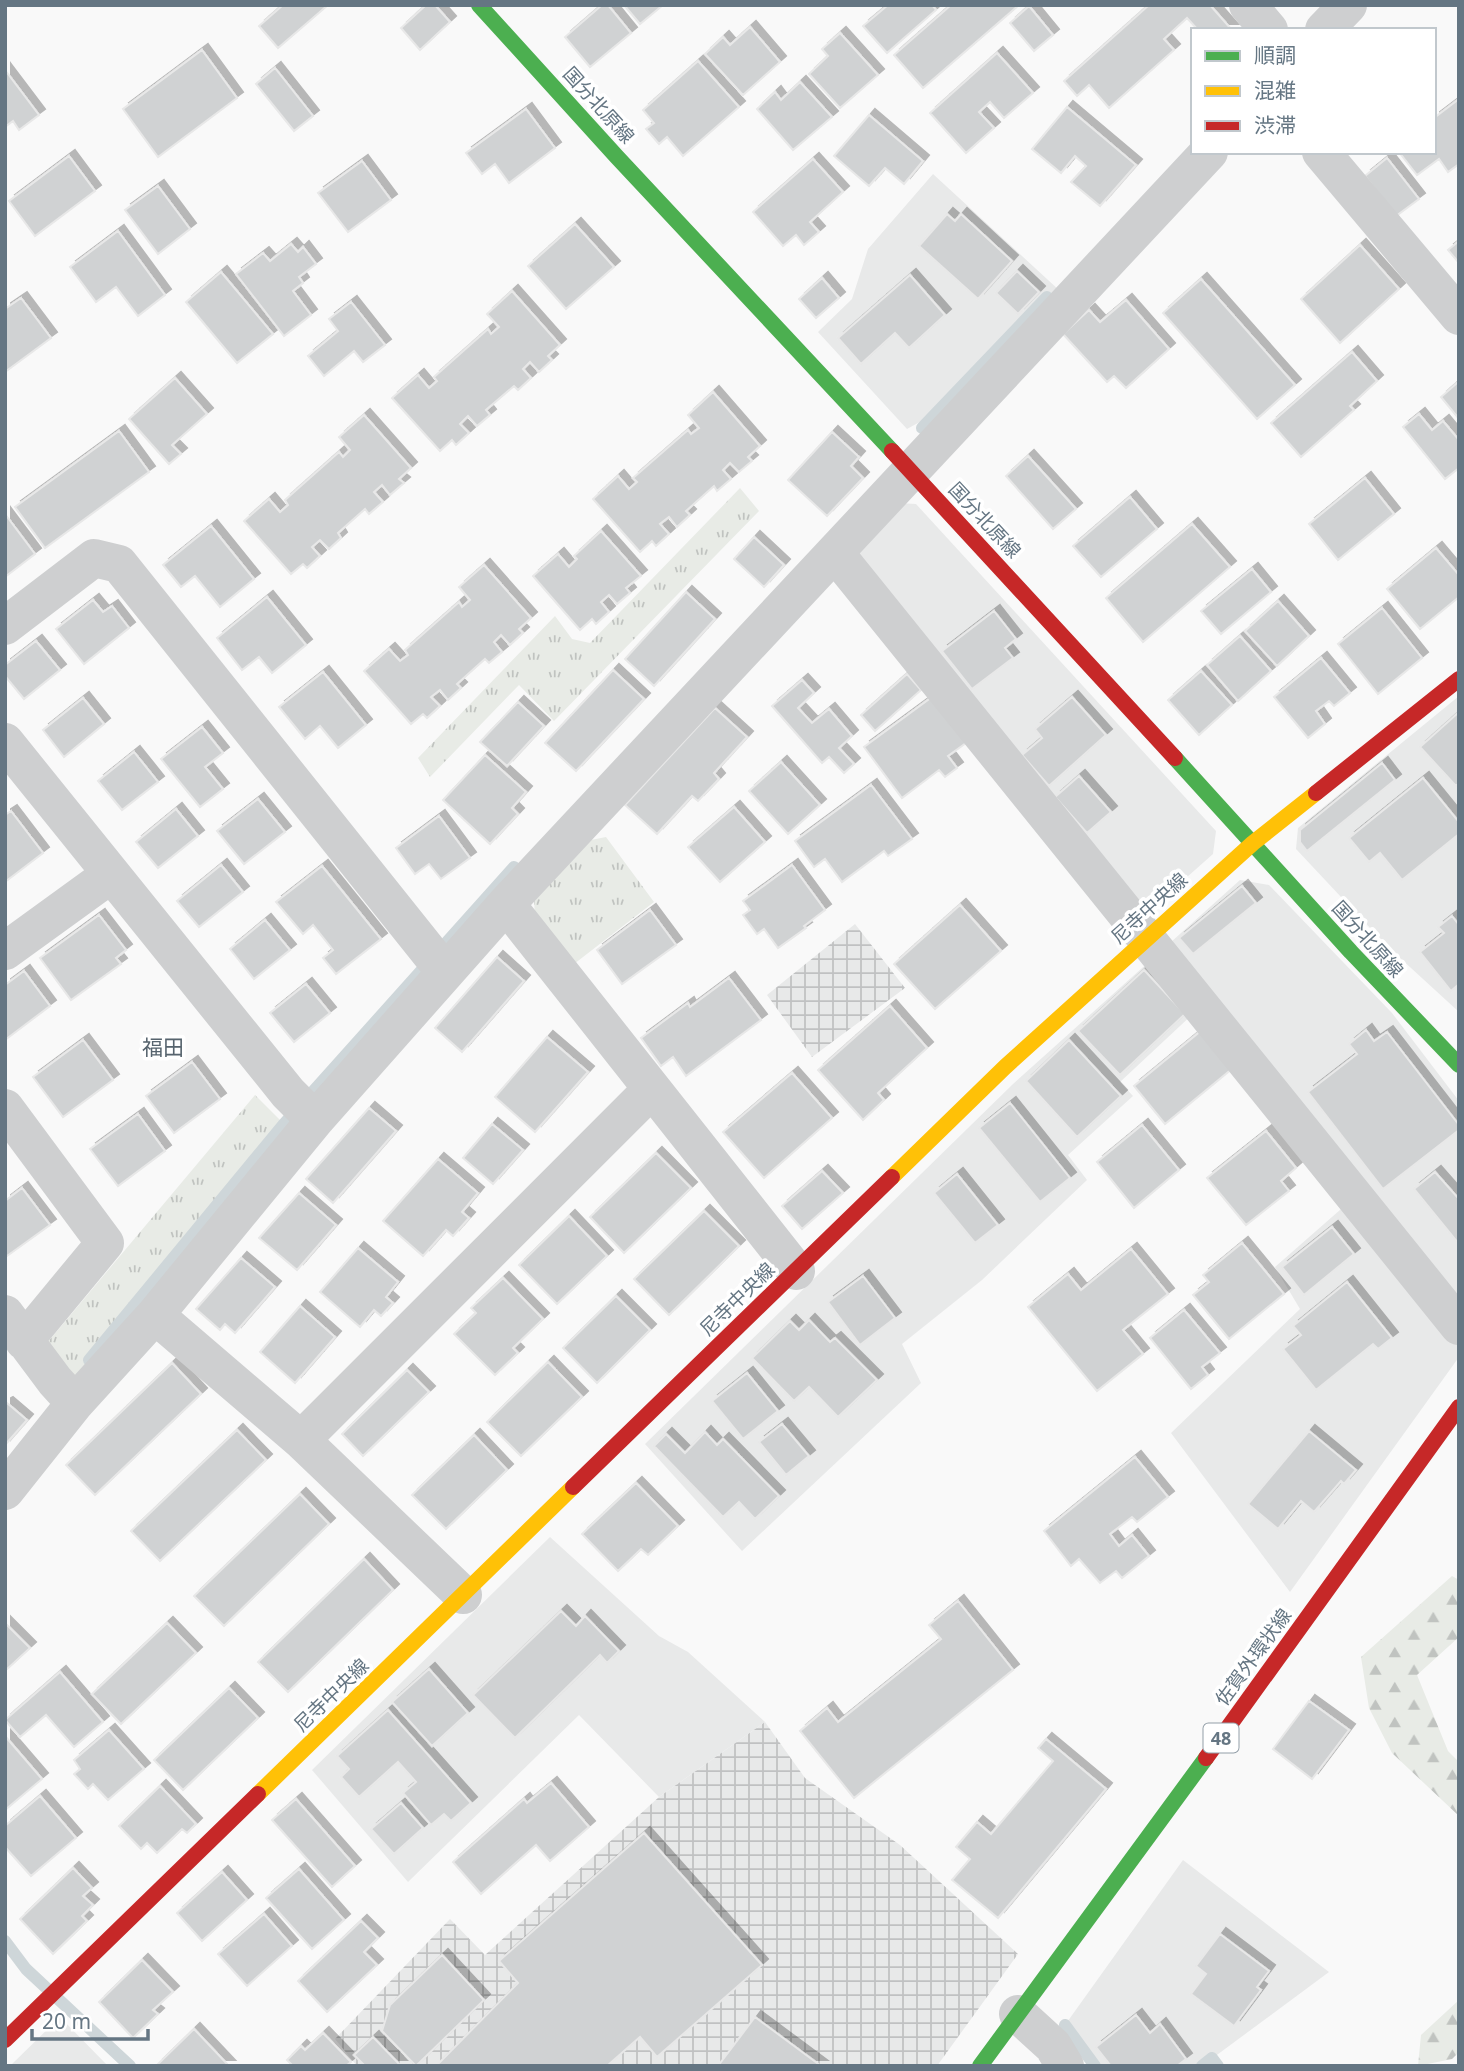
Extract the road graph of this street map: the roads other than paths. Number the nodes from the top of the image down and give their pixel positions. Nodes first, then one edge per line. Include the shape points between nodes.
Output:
1 (480, 5) edge
2 (1248, 5) edge
3 (1348, 5) edge
4 (1267, 28) edge
5 (1326, 28) edge
6 (1207, 154) edge
7 (1323, 154) edge
8 (1459, 316) edge
9 (911, 472) junction
10 (835, 553) junction
11 (5, 626) edge
12 (1459, 679) edge
13 (5, 742) edge
14 (1253, 843) junction
15 (110, 875) junction
16 (506, 904) junction
17 (1146, 940) junction
18 (5, 951) edge
19 (435, 960) junction
20 (1459, 1065) edge
21 (652, 1089) junction
22 (5, 1108) edge
23 (315, 1120) junction
24 (796, 1271) junction
25 (155, 1315) junction
26 (1459, 1326) edge
27 (15, 1328) edge
28 (65, 1392) junction
29 (1459, 1407) edge
30 (302, 1440) junction
31 (5, 1491) edge
32 (463, 1595) junction
33 (1018, 2014) junction
34 (5, 2040) edge
35 (979, 2066) edge
36 (1065, 2066) edge

1 - 9 street, 国分北原線
2 - 4 street
3 - 5 street
6 - 9 street
7 - 8 street
9 - 10 street
9 - 14 street, 国分北原線
10 - 16 street
10 - 17 street
11 - 19 street via 94,558 119,564
12 - 14 street, 尼寺中央線
13 - 15 street
14 - 17 street, 尼寺中央線
14 - 20 street, 国分北原線
15 - 18 street
15 - 23 street
16 - 19 street
16 - 21 street
17 - 24 street, 尼寺中央線 via 1005,1067
17 - 26 street
19 - 23 street
21 - 24 street
21 - 30 street
22 - 27 street via 105,1243
23 - 25 street
24 - 32 street, 尼寺中央線
25 - 28 street
25 - 30 street
27 - 28 street
28 - 31 street
29 - 33 street, 佐賀外環状線 / 48
30 - 32 street
32 - 34 street, 尼寺中央線
33 - 35 street, 佐賀外環状線 / 48
33 - 36 street via 1053,2046

